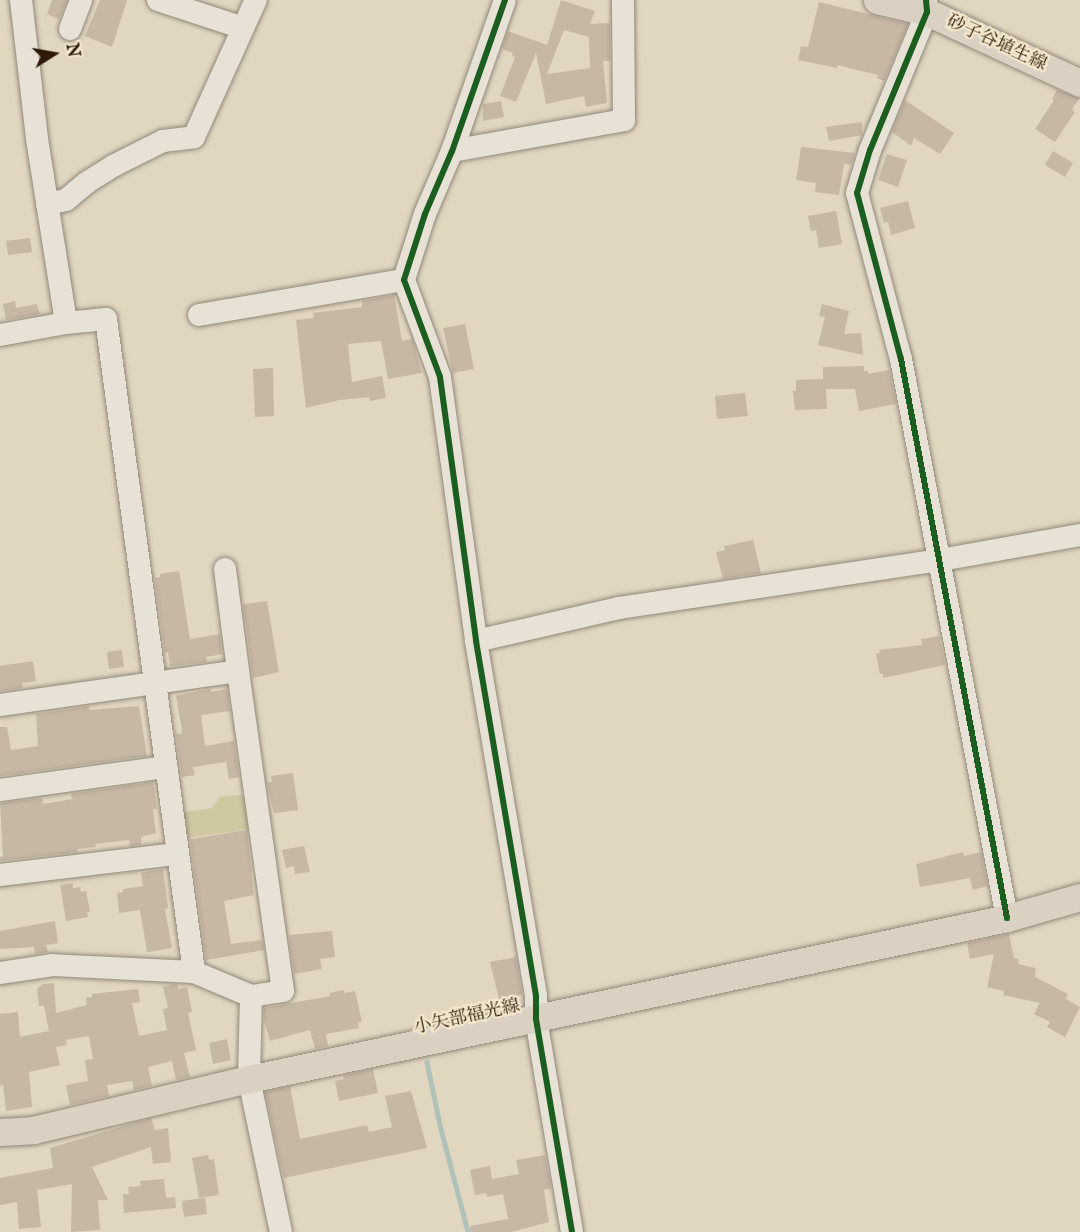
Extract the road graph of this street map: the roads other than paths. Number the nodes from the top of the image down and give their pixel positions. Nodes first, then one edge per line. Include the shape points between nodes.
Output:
1 (21, 0) edge
2 (81, 0) edge
3 (158, 0) edge
4 (256, 0) edge
5 (505, 0) edge
6 (623, 0) edge
7 (877, 0) edge
8 (927, 6) edge
9 (70, 28) dead end
10 (243, 28) junction
11 (1080, 83) edge
12 (452, 151) junction
13 (47, 204) junction
14 (404, 280) junction
15 (199, 315) dead end
16 (66, 322) junction
17 (0, 336) edge
18 (1080, 535) edge
19 (941, 560) junction
20 (225, 569) dead end
21 (476, 640) junction
22 (238, 671) junction
23 (155, 685) junction
24 (0, 705) edge
25 (166, 767) junction
26 (0, 790) edge
27 (177, 854) junction
28 (0, 875) edge
29 (1080, 897) edge
30 (1007, 918) junction
31 (194, 972) junction
32 (0, 973) edge
33 (251, 996) junction
34 (536, 1019) junction
35 (249, 1079) junction
36 (0, 1131) edge
37 (281, 1232) edge
38 (572, 1232) edge

1 - 13 street
2 - 9 street
3 - 10 street
4 - 10 street
5 - 12 street
6 - 12 street via 624,120
7 - 8 main road, 砂子谷埴生線
8 - 11 main road, 砂子谷埴生線
8 - 19 street via 857,193 901,360
10 - 13 street via 194,137 163,141 113,166 66,200
12 - 14 street via 424,214
13 - 16 street
14 - 15 street
14 - 21 street via 440,377
16 - 17 street
16 - 23 street via 106,319
18 - 19 street
19 - 21 street via 620,608
19 - 30 street
20 - 22 street
21 - 34 street via 536,996
22 - 23 street
22 - 33 street via 283,991
23 - 24 street
23 - 25 street
25 - 26 street
25 - 27 street
27 - 28 street
27 - 31 street
29 - 30 main road, 小矢部福光線
30 - 34 main road, 小矢部福光線
31 - 32 street via 53,965
31 - 33 street
33 - 35 street
34 - 35 main road, 小矢部福光線
34 - 38 street
35 - 36 main road, 小矢部福光線 via 33,1130
35 - 37 street

